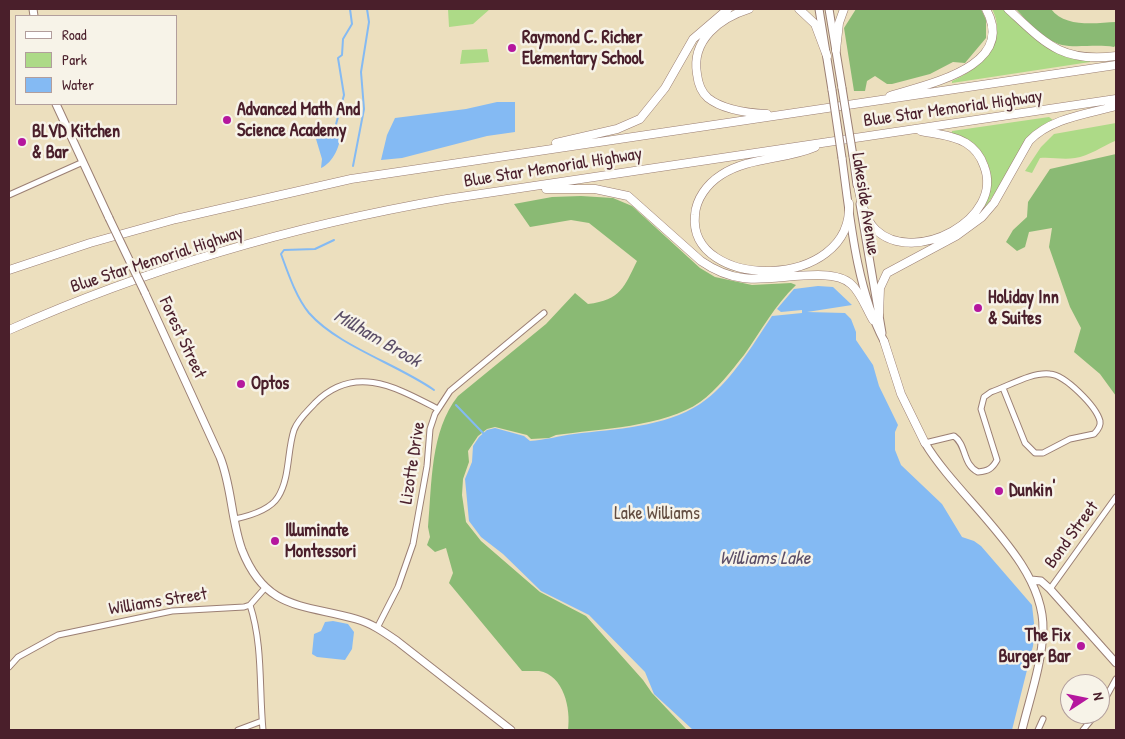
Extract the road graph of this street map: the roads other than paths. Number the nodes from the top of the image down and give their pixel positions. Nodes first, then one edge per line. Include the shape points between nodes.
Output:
1 (728, 9) edge
2 (749, 9) edge
3 (799, 9) edge
4 (819, 9) edge
5 (829, 9) edge
6 (844, 9) edge
7 (986, 9) edge
8 (1008, 9) edge
9 (836, 50) junction
10 (827, 56) junction
11 (1116, 56) edge
12 (1116, 64) edge
13 (1116, 99) edge
14 (857, 104) junction
15 (56, 105) edge
16 (1116, 106) edge
17 (791, 114) junction
18 (917, 130) junction
19 (823, 143) junction
20 (476, 160) junction
21 (83, 162) junction
22 (857, 181) junction
23 (514, 189) junction
24 (9, 195) edge
25 (849, 203) junction
26 (9, 270) edge
27 (544, 312) dead end
28 (876, 317) junction
29 (9, 330) edge
30 (884, 341) joint
31 (1003, 388) junction
32 (438, 409) junction
33 (925, 443) junction
34 (1116, 497) edge
35 (235, 519) junction
36 (1031, 580) junction
37 (266, 588) junction
38 (1050, 589) junction
39 (250, 605) junction
40 (377, 628) junction
41 (1116, 663) edge
42 (9, 667) edge
43 (1043, 719) dead end
44 (262, 721) junction
45 (238, 730) edge
46 (263, 730) edge
47 (511, 730) edge
48 (1022, 730) edge
49 (1038, 730) edge

1 - 20 highway via 696,36 658,98 636,121 621,128
2 - 17 highway via 722,22 702,42 696,64 700,85 708,98 726,107 757,113
3 - 10 highway via 815,24
4 - 10 main road, Lakeside Avenue
5 - 9 main road, Lakeside Avenue
6 - 9 highway
7 - 14 highway via 992,23 992,35 988,48 973,65 944,79
8 - 11 highway via 1037,37 1056,49 1086,57
9 - 22 main road, Lakeside Avenue, bridge
10 - 25 main road, Lakeside Avenue, bridge
12 - 14 highway, Blue Star Memorial Highway
13 - 18 highway, Blue Star Memorial Highway
14 - 17 highway, Blue Star Memorial Highway
15 - 21 main road, Forest Street
16 - 28 highway via 1059,121 1037,133 982,217 956,236 887,273 880,288
17 - 20 highway, Blue Star Memorial Highway
18 - 19 highway, Blue Star Memorial Highway
18 - 22 highway via 961,140 980,157 987,172 988,189 981,206 968,220 945,234 926,240 909,244 892,240 872,225
19 - 23 highway, Blue Star Memorial Highway
19 - 25 highway via 802,153 736,168 719,176 705,190 697,206 694,222 699,238 717,258 732,267 761,271 797,267 816,259 840,241 848,222
20 - 26 highway, Blue Star Memorial Highway via 351,179 224,207 109,237
21 - 24 street
21 - 35 main road, Forest Street, bridge via 220,457
22 - 28 main road, Lakeside Avenue
23 - 28 highway via 588,188 622,194 640,205 710,267 731,276 751,279 836,276 853,286
23 - 29 highway, Blue Star Memorial Highway via 393,209 263,241 144,277
25 - 28 main road, Lakeside Avenue via 863,284
27 - 32 street, Lizotte Drive via 450,390
28 - 30 main road, Lakeside Avenue
30 - 33 highway, Lakeside Avenue via 901,394
31 - 31 street via 1042,374 1062,378 1096,413 1099,428 1094,434 1070,439 1043,454 1035,453 1025,443
31 - 33 street via 984,397 981,409 996,453 993,468 978,472 972,469 954,436
32 - 35 street via 380,382 354,382 331,391 295,427 283,486 274,503
32 - 40 street, Lizotte Drive via 430,429 414,544 398,587
33 - 36 main road, Lakeside Avenue via 939,467 1014,554
34 - 38 street, Bond Street
35 - 37 main road, Forest Street via 243,551
36 - 38 main road via 1041,581
36 - 48 main road, Lakeside Avenue via 1043,630
37 - 39 street
37 - 40 main road via 292,604 356,619
38 - 41 main road
39 - 42 street, Williams Street via 166,612 58,635 25,653
39 - 44 street via 256,627
40 - 47 main road
43 - 49 street
44 - 45 street
44 - 46 street

